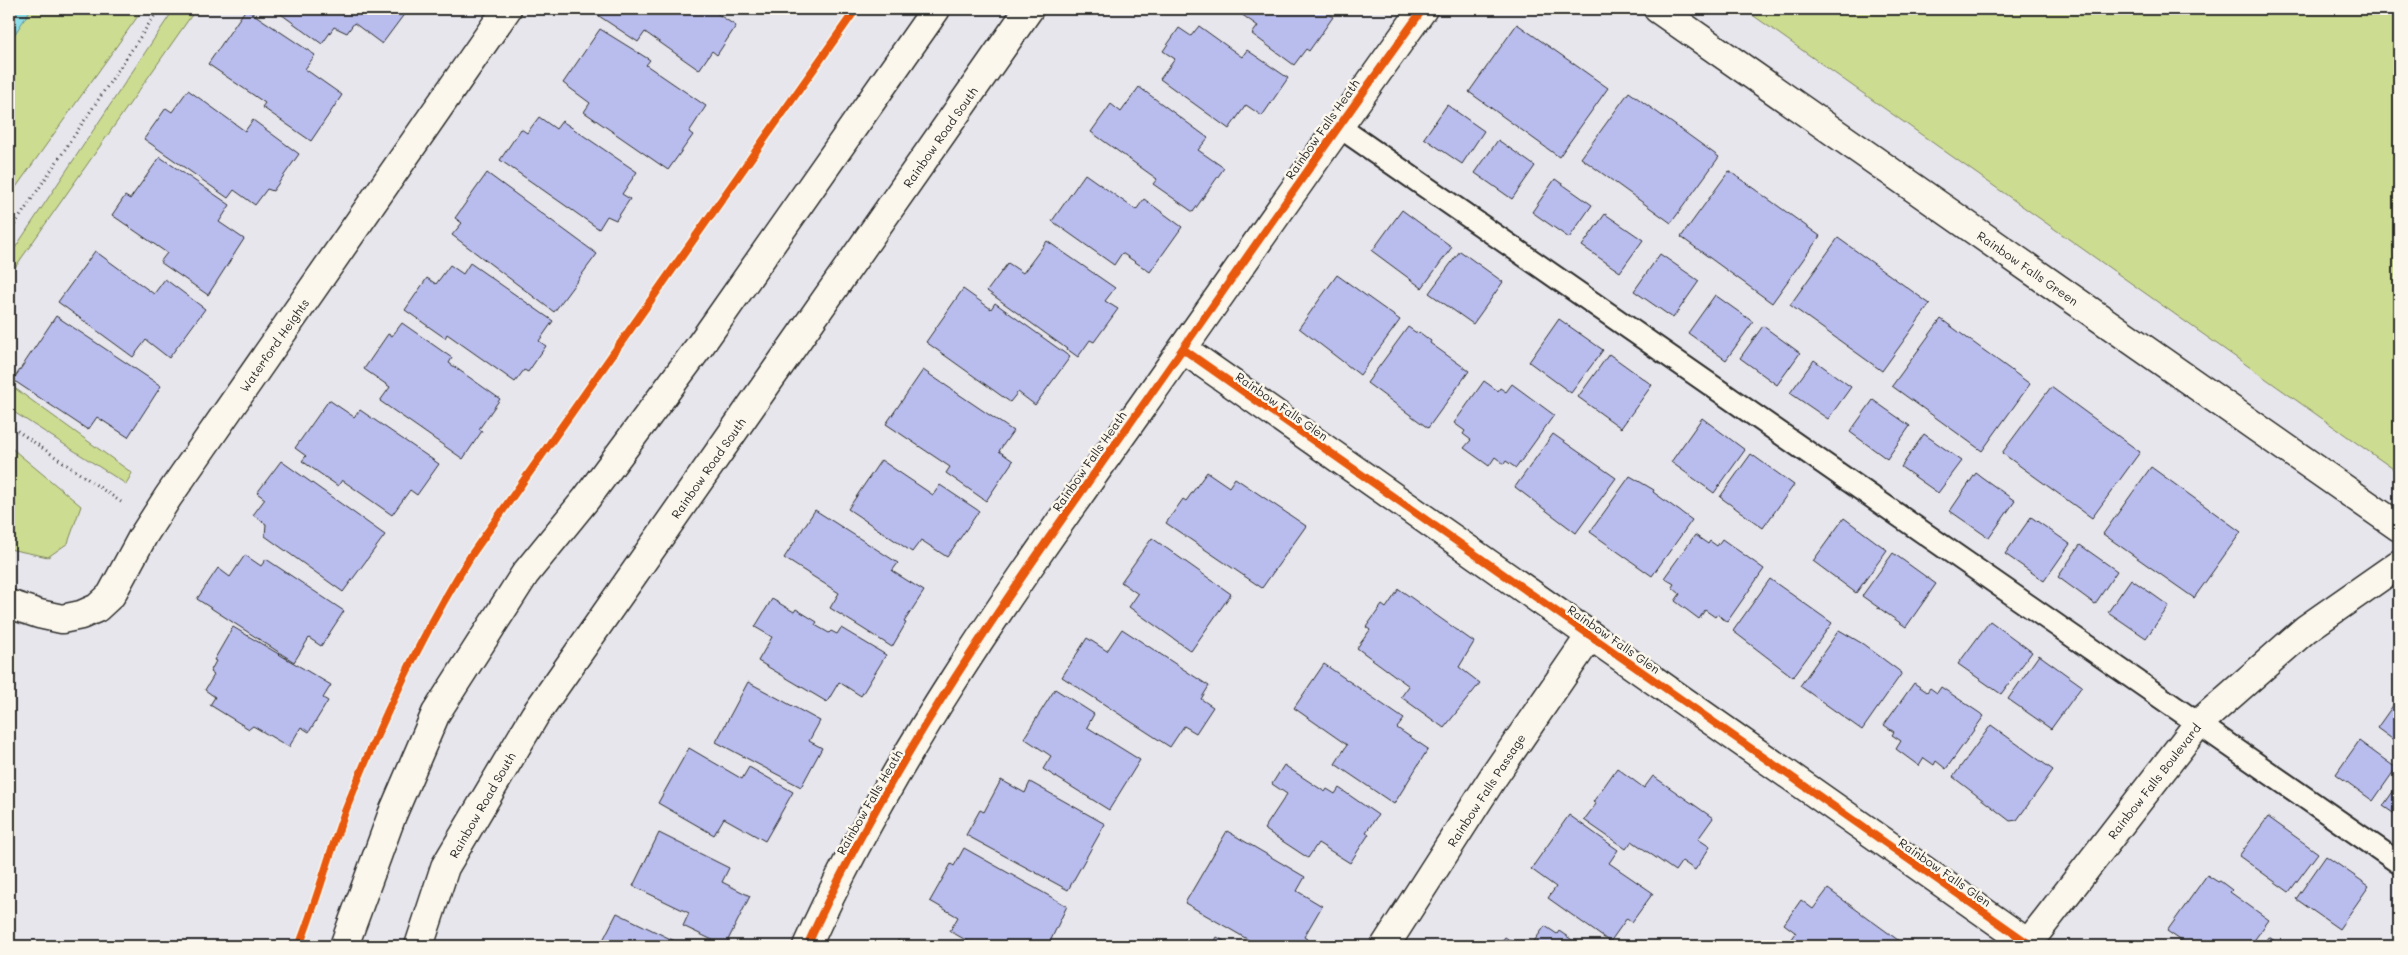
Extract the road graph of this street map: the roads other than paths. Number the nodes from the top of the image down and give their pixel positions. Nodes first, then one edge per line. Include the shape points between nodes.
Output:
1 (507, 9) edge
2 (936, 9) edge
3 (1029, 9) edge
4 (1423, 9) edge
5 (1658, 9) edge
6 (1338, 126) junction
7 (1183, 349) junction
8 (2399, 527) edge
9 (2399, 564) edge
10 (9, 604) edge
11 (1590, 636) junction
12 (2198, 724) junction
13 (2399, 863) edge
14 (2029, 945) edge
15 (344, 946) edge
16 (419, 946) edge
17 (807, 946) edge
18 (1385, 946) edge

1 - 10 street, Waterford Heights via 168,497 111,595 97,608 62,619
2 - 15 street via 699,347 586,499 525,574 436,713 392,815
3 - 16 street, Rainbow Road South via 535,715 445,867
4 - 6 street, Rainbow Falls Heath
5 - 8 street, Rainbow Falls Green
6 - 7 street, Rainbow Falls Heath
6 - 12 lane
7 - 11 street, Rainbow Falls Glen
7 - 17 street, Rainbow Falls Heath via 1043,546 940,701 836,881
9 - 12 street, Rainbow Falls Boulevard via 2306,629
11 - 14 street, Rainbow Falls Glen
11 - 18 street, Rainbow Falls Passage via 1494,776
12 - 13 lane
12 - 14 street, Rainbow Falls Boulevard

